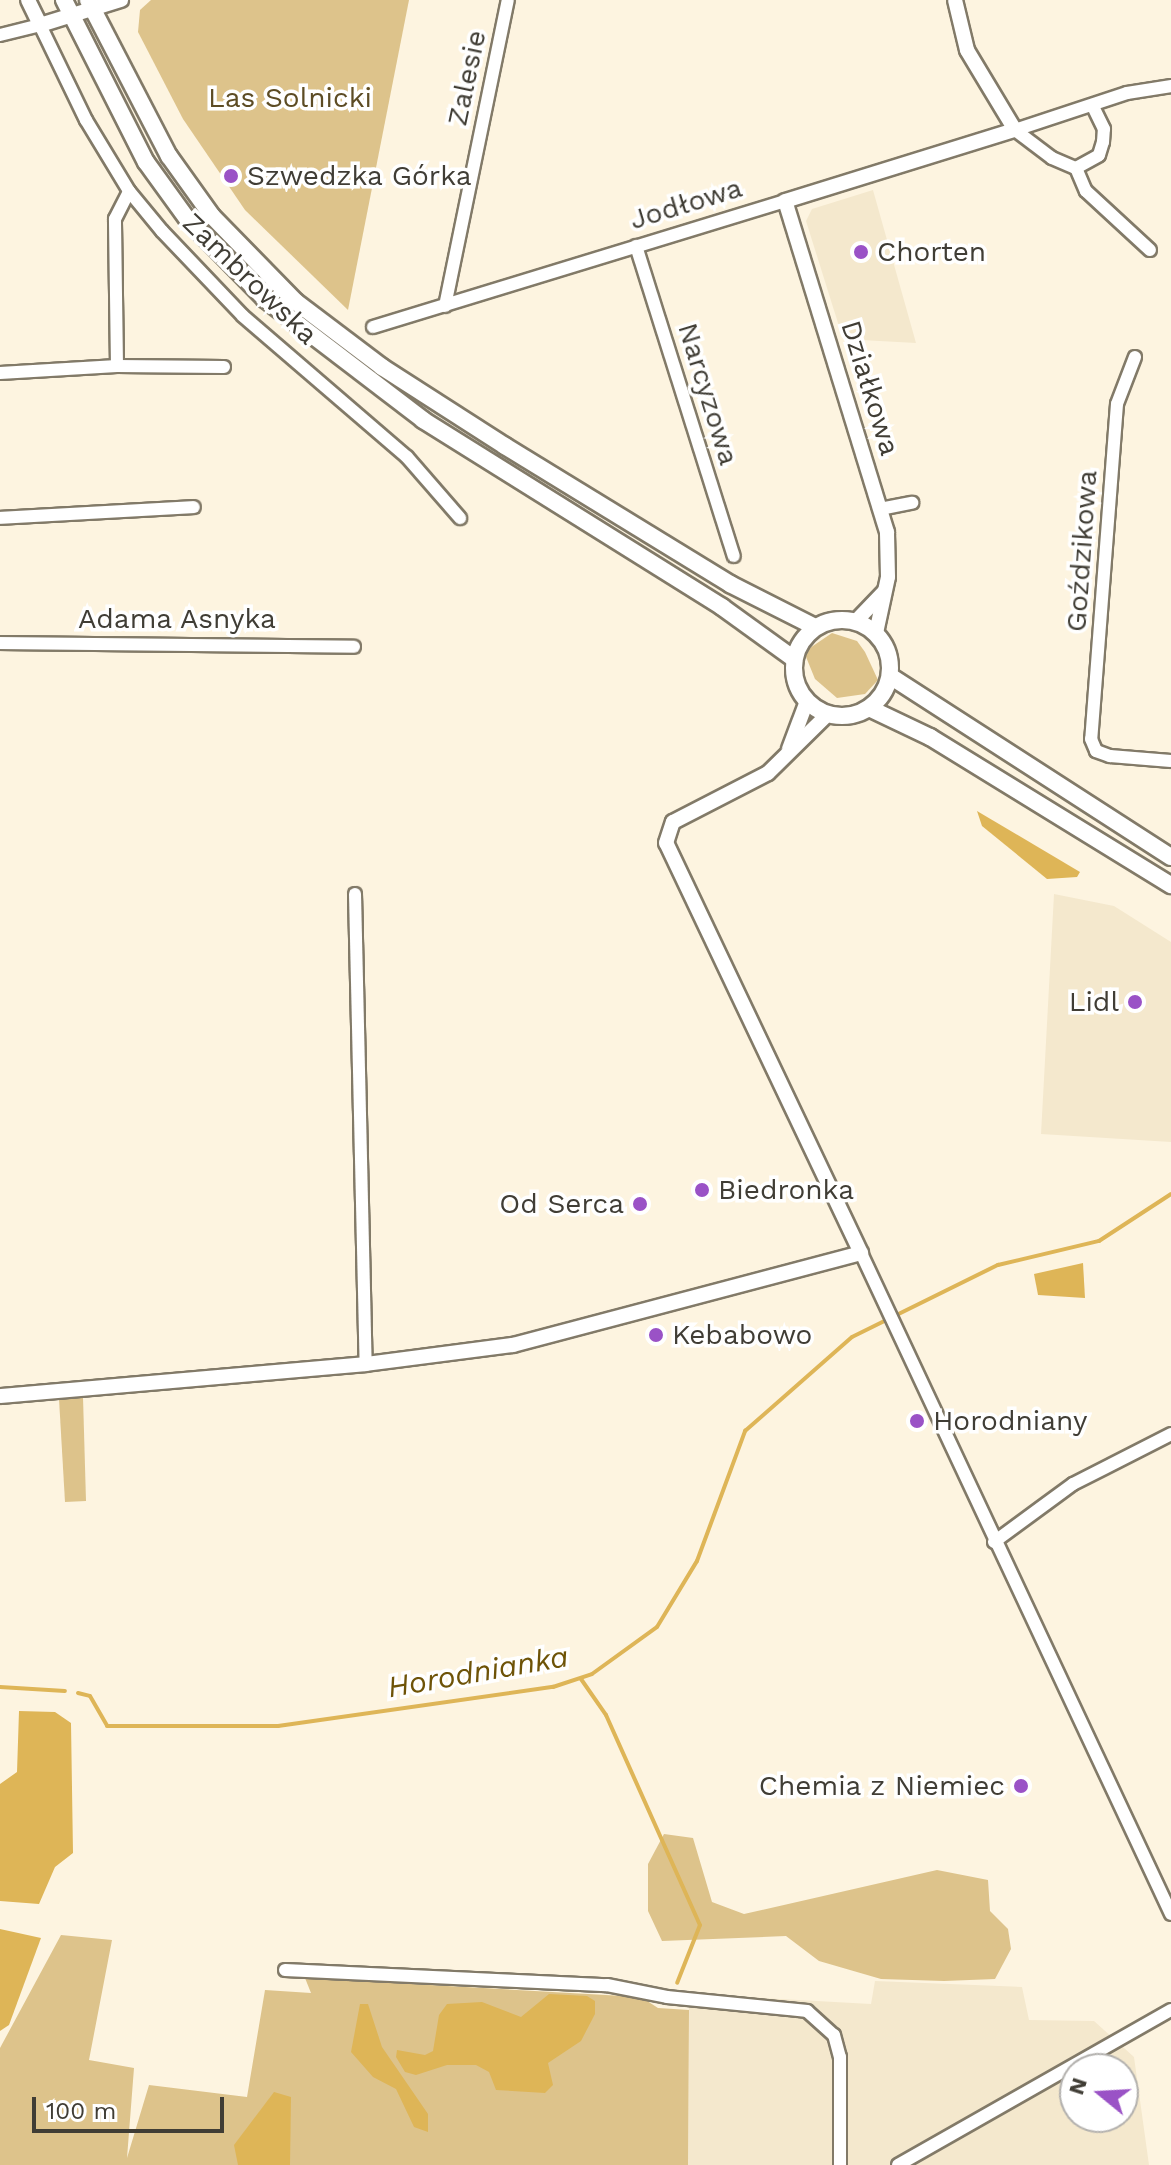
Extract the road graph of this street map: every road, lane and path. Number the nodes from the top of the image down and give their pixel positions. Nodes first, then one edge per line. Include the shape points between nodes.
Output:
1 (28, 0) edge
2 (121, 0) edge
3 (508, 0) edge
4 (955, 0) edge
5 (92, 2) edge
6 (68, 7) edge
7 (40, 25) junction
8 (0, 35) edge
9 (1171, 86) edge
10 (1093, 106) junction
11 (1015, 130) junction
12 (1076, 168) junction
13 (129, 191) junction
14 (785, 201) junction
15 (636, 246) junction
16 (1150, 250) dead end
17 (445, 306) junction
18 (373, 327) dead end
19 (1135, 357) dead end
20 (117, 366) junction
21 (224, 367) dead end
22 (0, 373) edge
23 (912, 503) dead end
24 (194, 507) dead end
25 (880, 509) junction
26 (0, 518) edge
27 (460, 518) dead end
28 (734, 556) dead end
29 (885, 591) junction
30 (856, 621) junction
31 (815, 627) junction
32 (876, 633) junction
33 (0, 643) edge
34 (354, 647) dead end
35 (794, 659) junction
36 (890, 676) junction
37 (807, 701) junction
38 (869, 708) junction
39 (828, 714) junction
40 (786, 755) junction
41 (1171, 761) edge
42 (1171, 857) edge
43 (1171, 885) edge
44 (355, 894) dead end
45 (861, 1253) junction
46 (366, 1364) junction
47 (0, 1396) edge
48 (1171, 1434) edge
49 (994, 1542) junction
50 (1171, 1914) edge
51 (285, 1970) dead end
52 (1171, 2010) edge
53 (840, 2165) edge
54 (898, 2165) edge

1 - 7 street, Zambrowska
2 - 5 street
3 - 17 street, Zalesie
4 - 11 street via 959,28 976,68
5 - 6 street
5 - 31 main road, Zambrowska via 151,126 191,187 267,276 339,337 730,584
6 - 7 street
6 - 35 main road, Zambrowska via 120,115 188,220 265,299 423,420 722,607
7 - 8 street
7 - 13 street, Zambrowska via 86,120
9 - 10 street, Jodłowa
10 - 11 street, Jodłowa
10 - 12 street via 1104,129 1103,142 1099,155
11 - 12 street via 1065,166
11 - 14 street, Jodłowa
12 - 16 street via 1086,191
13 - 20 street via 115,219
13 - 27 street, Zambrowska via 205,279 398,448
14 - 15 street, Jodłowa
14 - 25 street, Działkowa
15 - 17 street, Jodłowa
15 - 28 street, Narcyzowa
17 - 18 street, Jodłowa
19 - 41 street, Goździkowa via 1117,404 1091,739 1096,751
20 - 21 street
20 - 22 street
23 - 25 street
24 - 26 street
25 - 29 street, Działkowa via 890,556
29 - 30 street
29 - 32 street, Działkowa
30 - 31 main road via 834,620
30 - 32 main road
31 - 35 main road
32 - 36 main road via 888,653
33 - 34 street, Adama Asnyka
35 - 37 main road via 794,674
36 - 38 main road
36 - 42 main road
37 - 39 main road
37 - 40 street
38 - 39 main road via 842,716
38 - 43 main road via 930,737
39 - 40 street
40 - 45 street via 768,773 673,822 666,843
44 - 46 street
45 - 46 street via 513,1345
45 - 49 street
46 - 47 street
48 - 49 street via 1073,1484
49 - 50 street
51 - 53 street via 607,1985 667,1997 807,2011 834,2035 840,2057
52 - 54 street

